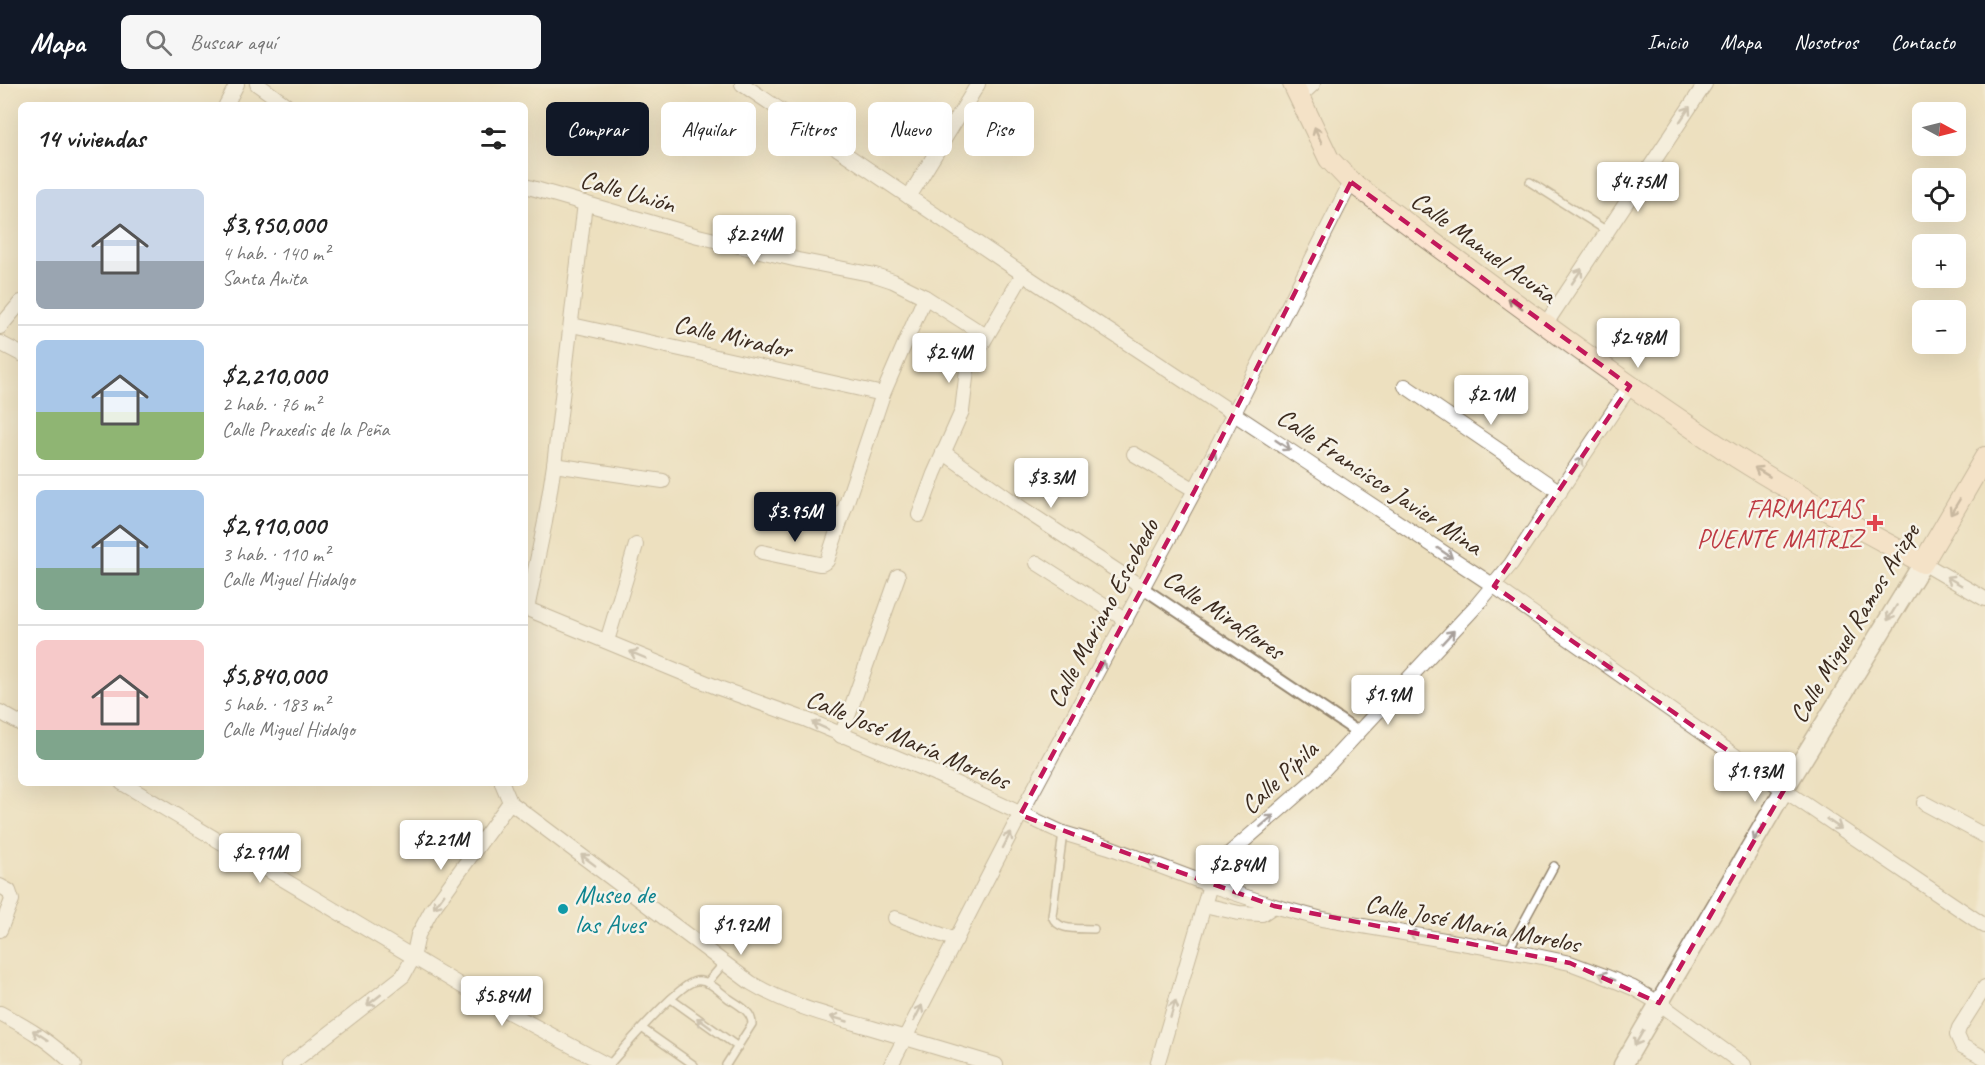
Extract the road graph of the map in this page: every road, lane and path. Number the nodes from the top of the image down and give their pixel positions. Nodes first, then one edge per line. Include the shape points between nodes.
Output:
1 (237, 84) edge
2 (257, 84) edge
3 (742, 84) edge
4 (978, 84) edge
5 (1705, 84) edge
6 (1302, 88) edge
7 (228, 102) edge
8 (282, 102) edge
9 (1351, 182) junction
10 (1530, 182) dead end
11 (528, 187) edge
12 (909, 197) junction
13 (585, 203) junction
14 (1607, 231) junction
15 (1023, 274) junction
16 (926, 297) junction
17 (18, 306) edge
18 (572, 325) junction
19 (1545, 325) junction
20 (0, 327) edge
21 (986, 336) junction
22 (0, 343) edge
23 (18, 352) edge
24 (1405, 386) dead end
25 (1630, 386) junction
26 (884, 394) junction
27 (1234, 413) junction
28 (943, 452) junction
29 (1134, 454) dead end
30 (1985, 457) edge
31 (554, 465) junction
32 (663, 481) dead end
33 (1195, 490) junction
34 (1560, 492) junction
35 (919, 515) dead end
36 (636, 545) dead end
37 (762, 552) dead end
38 (1036, 563) dead end
39 (1923, 563) junction
40 (898, 576) dead end
41 (1494, 586) junction
42 (1143, 588) junction
43 (528, 599) edge
44 (1985, 599) edge
45 (528, 609) edge
46 (1126, 620) junction
47 (607, 641) junction
48 (0, 712) edge
49 (18, 722) edge
50 (1359, 733) junction
51 (841, 735) junction
52 (127, 786) edge
53 (503, 786) edge
54 (1784, 790) junction
55 (510, 802) junction
56 (1924, 803) dead end
57 (1020, 815) junction
58 (1063, 833) junction
59 (1985, 836) edge
60 (1554, 866) dead end
61 (1210, 885) junction
62 (0, 886) edge
63 (1204, 905) junction
64 (1274, 906) junction
65 (895, 918) dead end
66 (1985, 926) edge
67 (1094, 929) dead end
68 (0, 930) edge
69 (956, 940) junction
70 (1508, 951) junction
71 (413, 958) junction
72 (724, 963) junction
73 (707, 983) junction
74 (1985, 987) edge
75 (671, 999) junction
76 (1659, 1004) junction
77 (0, 1013) edge
78 (643, 1029) junction
79 (905, 1038) junction
80 (738, 1047) junction
81 (1985, 1058) edge
82 (74, 1065) edge
83 (289, 1065) edge
84 (608, 1065) edge
85 (693, 1065) edge
86 (726, 1065) edge
87 (891, 1065) edge
88 (996, 1065) edge
89 (1156, 1065) edge
90 (1623, 1065) edge
91 (1744, 1065) edge

1 - 7 street
2 - 8 street
3 - 12 street, Calle Francisco Javier Mina
4 - 12 street
14 -> 5 street
9 -> 6 main road, Calle Manuel Acuña via 1329,159
19 -> 9 main road, Calle Manuel Acuña
9 - 27 street, Calle Mariano Escobedo
10 - 14 lane
11 - 13 street, Calle Unión
12 - 15 street, Calle Francisco Javier Mina
13 - 16 street, Calle Unión via 743,248 875,275
13 - 18 street
19 -> 14 street
15 - 21 street
15 - 27 street, Calle Francisco Javier Mina
16 - 21 street, Calle Unión
16 - 26 street
17 - 20 street
18 - 26 street, Calle Mirador
18 - 31 street
19 - 25 main road, Calle Manuel Acuña
21 - 28 street via 967,370 963,411
22 - 23 street
24 - 34 street
34 -> 25 street, Calle Pípila
39 -> 25 main road, Calle Manuel Acuña via 1738,458
26 - 37 street via 827,561 819,564
33 -> 27 street, Calle Mariano Escobedo
27 -> 41 street, Calle Francisco Javier Mina
28 - 35 street
28 - 42 street, Calle Miraflores
29 - 33 street
30 -> 39 main road, Calle Miguel Ramos Arizpe
31 - 32 street
31 - 43 street
33 - 42 street, Calle Mariano Escobedo
34 - 41 street, Calle Pípila
36 - 47 street
38 - 46 street
44 -> 39 street, Calle Manuel Acuña
39 -> 54 street, Calle Miguel Ramos Arizpe
40 - 51 street
50 -> 41 street, Calle Pípila
41 -> 54 street, Calle Francisco Javier Mina
42 - 46 street, Calle Mariano Escobedo
42 - 50 street, Calle Miraflores
45 - 47 street, Calle José María Morelos
57 -> 46 street, Calle Mariano Escobedo
51 -> 47 street, Calle José María Morelos
48 - 49 street
61 -> 50 street, Calle Pípila via 1230,853 1316,778
51 - 57 street, Calle José María Morelos
52 - 71 street
53 - 55 street
54 -> 66 street, Calle Francisco Javier Mina
54 -> 76 street, Calle Miguel Ramos Arizpe
55 -> 71 street via 431,911 418,935
72 -> 55 street
56 - 59 street
57 - 58 street, Calle José María Morelos
69 -> 57 street, Calle Mariano Escobedo
61 -> 58 street, Calle José María Morelos
58 - 67 lane via 1052,916 1054,922 1065,927
60 - 70 lane
61 - 63 street, Calle Pípila
61 - 64 street, Calle José María Morelos
62 - 68 street via 9,891 12,900
63 - 64 street, Calle José María Morelos via 1262,914
89 -> 63 street, Calle Pípila
70 -> 64 street, Calle José María Morelos via 1323,919
65 - 69 street
79 -> 69 street, Calle Mariano Escobedo
76 -> 70 street, Calle José María Morelos via 1633,988 1570,963
71 -> 83 street via 395,983
71 - 84 street
72 - 73 lane
79 -> 72 street via 785,1002
73 - 75 lane via 688,983
73 - 80 lane via 752,1019
74 - 81 street via 1957,1035 1962,1046
75 - 78 lane
80 -> 75 lane
76 -> 90 street, Calle Miguel Ramos Arizpe
76 - 91 street, Calle José María Morelos
82 -> 77 street via 43,1037
78 - 84 lane
78 - 85 lane
79 - 87 street, Calle Mariano Escobedo
79 - 88 street
80 - 86 lane

